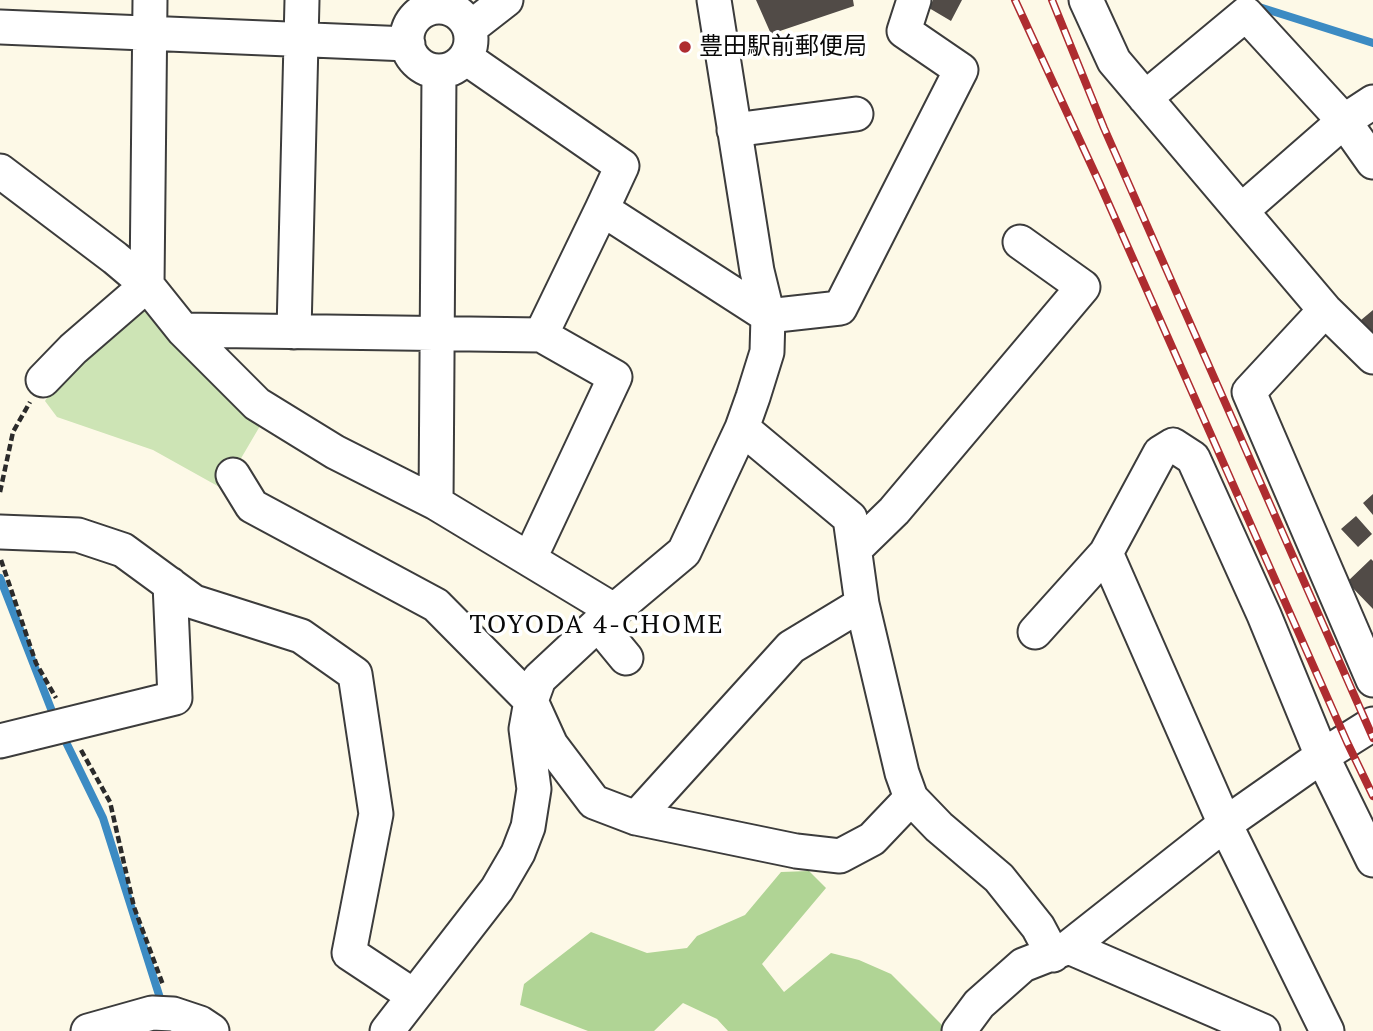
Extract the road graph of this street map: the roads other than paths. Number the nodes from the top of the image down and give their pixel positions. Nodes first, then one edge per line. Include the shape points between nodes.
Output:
1 (150, 0) edge
2 (302, 0) edge
3 (506, 0) edge
4 (714, 0) edge
5 (914, 0) edge
6 (1086, 0) edge
7 (442, 4) edge
8 (0, 27) edge
9 (149, 33) junction
10 (301, 40) junction
11 (408, 44) junction
12 (458, 52) junction
13 (1145, 98) junction
14 (1373, 102) edge
15 (856, 114) dead end
16 (1344, 121) junction
17 (734, 130) junction
18 (1373, 162) edge
19 (0, 171) edge
20 (602, 209) junction
21 (1241, 211) junction
22 (1020, 242) dead end
23 (147, 285) junction
24 (1325, 310) junction
25 (768, 316) junction
26 (183, 330) junction
27 (294, 332) junction
28 (438, 333) junction
29 (541, 335) junction
30 (1373, 357) edge
31 (43, 380) road end
32 (742, 428) junction
33 (233, 475) dead end
34 (436, 503) junction
35 (0, 532) edge
36 (855, 549) junction
37 (1106, 553) junction
38 (530, 558) junction
39 (170, 584) junction
40 (862, 604) junction
41 (607, 618) junction
42 (1035, 632) dead end
43 (626, 658) dead end
44 (1373, 680) edge
45 (531, 701) junction
46 (1373, 724) edge
47 (0, 741) edge
48 (1322, 756) junction
49 (911, 799) junction
50 (636, 818) junction
51 (1225, 824) junction
52 (1373, 860) edge
53 (1061, 951) junction
54 (414, 996) junction
55 (88, 1031) edge
56 (212, 1031) edge
57 (387, 1031) edge
58 (959, 1031) edge
59 (1263, 1031) edge
60 (1327, 1031) edge

1 - 9 street
2 - 10 street
3 - 12 street
4 - 17 street
5 - 25 street via 904,31 961,69 947,102 840,308
6 - 13 street via 1114,61
7 - 11 street via 416,17
7 - 12 street via 459,13
8 - 9 street
9 - 10 street
9 - 23 street
10 - 11 street
10 - 27 street
11 - 12 street via 422,66
12 - 20 street via 622,166
12 - 28 street
13 - 16 street via 1246,14
13 - 21 street
14 - 16 street
15 - 17 street
16 - 18 street
16 - 21 street
17 - 25 street
19 - 23 street
20 - 25 street
20 - 29 street
21 - 24 street
22 - 36 street via 1083,287 894,511
23 - 26 street
23 - 31 street
24 - 30 street
24 - 44 street via 1248,392
25 - 32 street via 767,352
26 - 27 street
26 - 34 street via 257,404 335,453
27 - 28 street
28 - 29 street
28 - 34 street
29 - 38 street via 615,377
32 - 36 street via 850,517
32 - 41 street via 684,552
33 - 45 street via 253,506 436,605
34 - 38 street
35 - 39 street via 78,535 122,550
36 - 40 street
37 - 42 street
37 - 48 street via 1160,453 1173,445 1194,458
37 - 51 street
38 - 41 street
39 - 47 street via 175,698
39 - 54 street via 194,601 301,636 355,674 376,814 349,953
40 - 49 street
40 - 50 street via 791,647
41 - 43 street
41 - 45 street via 539,678
45 - 50 street via 551,745 594,802
45 - 54 street via 526,729 534,789 518,853 497,889
46 - 48 street
48 - 51 street
48 - 52 street
49 - 50 street via 872,839 840,856
49 - 53 street via 999,878
51 - 53 street
51 - 60 street
53 - 58 street via 1023,965 979,1004
53 - 59 street
54 - 57 street
55 - 56 street via 152,1013 173,1014

